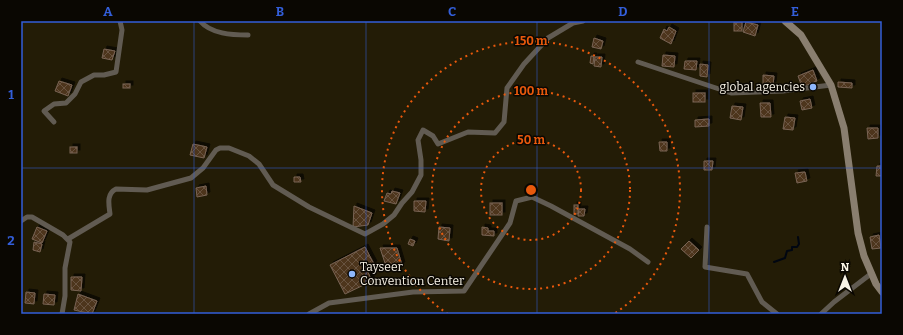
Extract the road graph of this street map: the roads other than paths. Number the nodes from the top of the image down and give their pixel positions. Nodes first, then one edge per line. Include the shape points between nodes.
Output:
1 (120, 21) edge
2 (200, 21) edge
3 (583, 21) edge
4 (785, 21) edge
5 (248, 35) dead end
6 (638, 62) dead end
7 (831, 85) junction
8 (54, 122) dead end
9 (21, 221) edge
10 (707, 227) dead end
11 (68, 239) junction
12 (648, 262) dead end
13 (872, 273) junction
14 (882, 292) edge
15 (62, 314) edge
16 (309, 314) edge
17 (777, 314) edge
18 (821, 314) edge

1 - 8 street via 122,30 116,72 94,75 81,82 75,94 66,103 54,104 44,111
2 - 5 street via 205,27 231,35
3 - 11 street via 548,38 524,64 506,88 504,122 495,133 468,132 438,144 433,136 423,130 418,140 421,175 412,192 394,215 365,234 273,185 259,164 249,156 229,148 220,148 203,168 190,178 147,190 112,191 109,197 110,214
4 - 7 main road via 801,35
6 - 7 street via 731,93 783,91
7 - 13 main road via 844,128 858,233
9 - 11 street via 27,217 32,218
10 - 17 street via 705,266 747,274 762,302
11 - 15 street via 70,244 65,268
12 - 16 street via 532,197 516,201 510,223 464,291 413,292 329,303
13 - 14 main road
13 - 18 street

